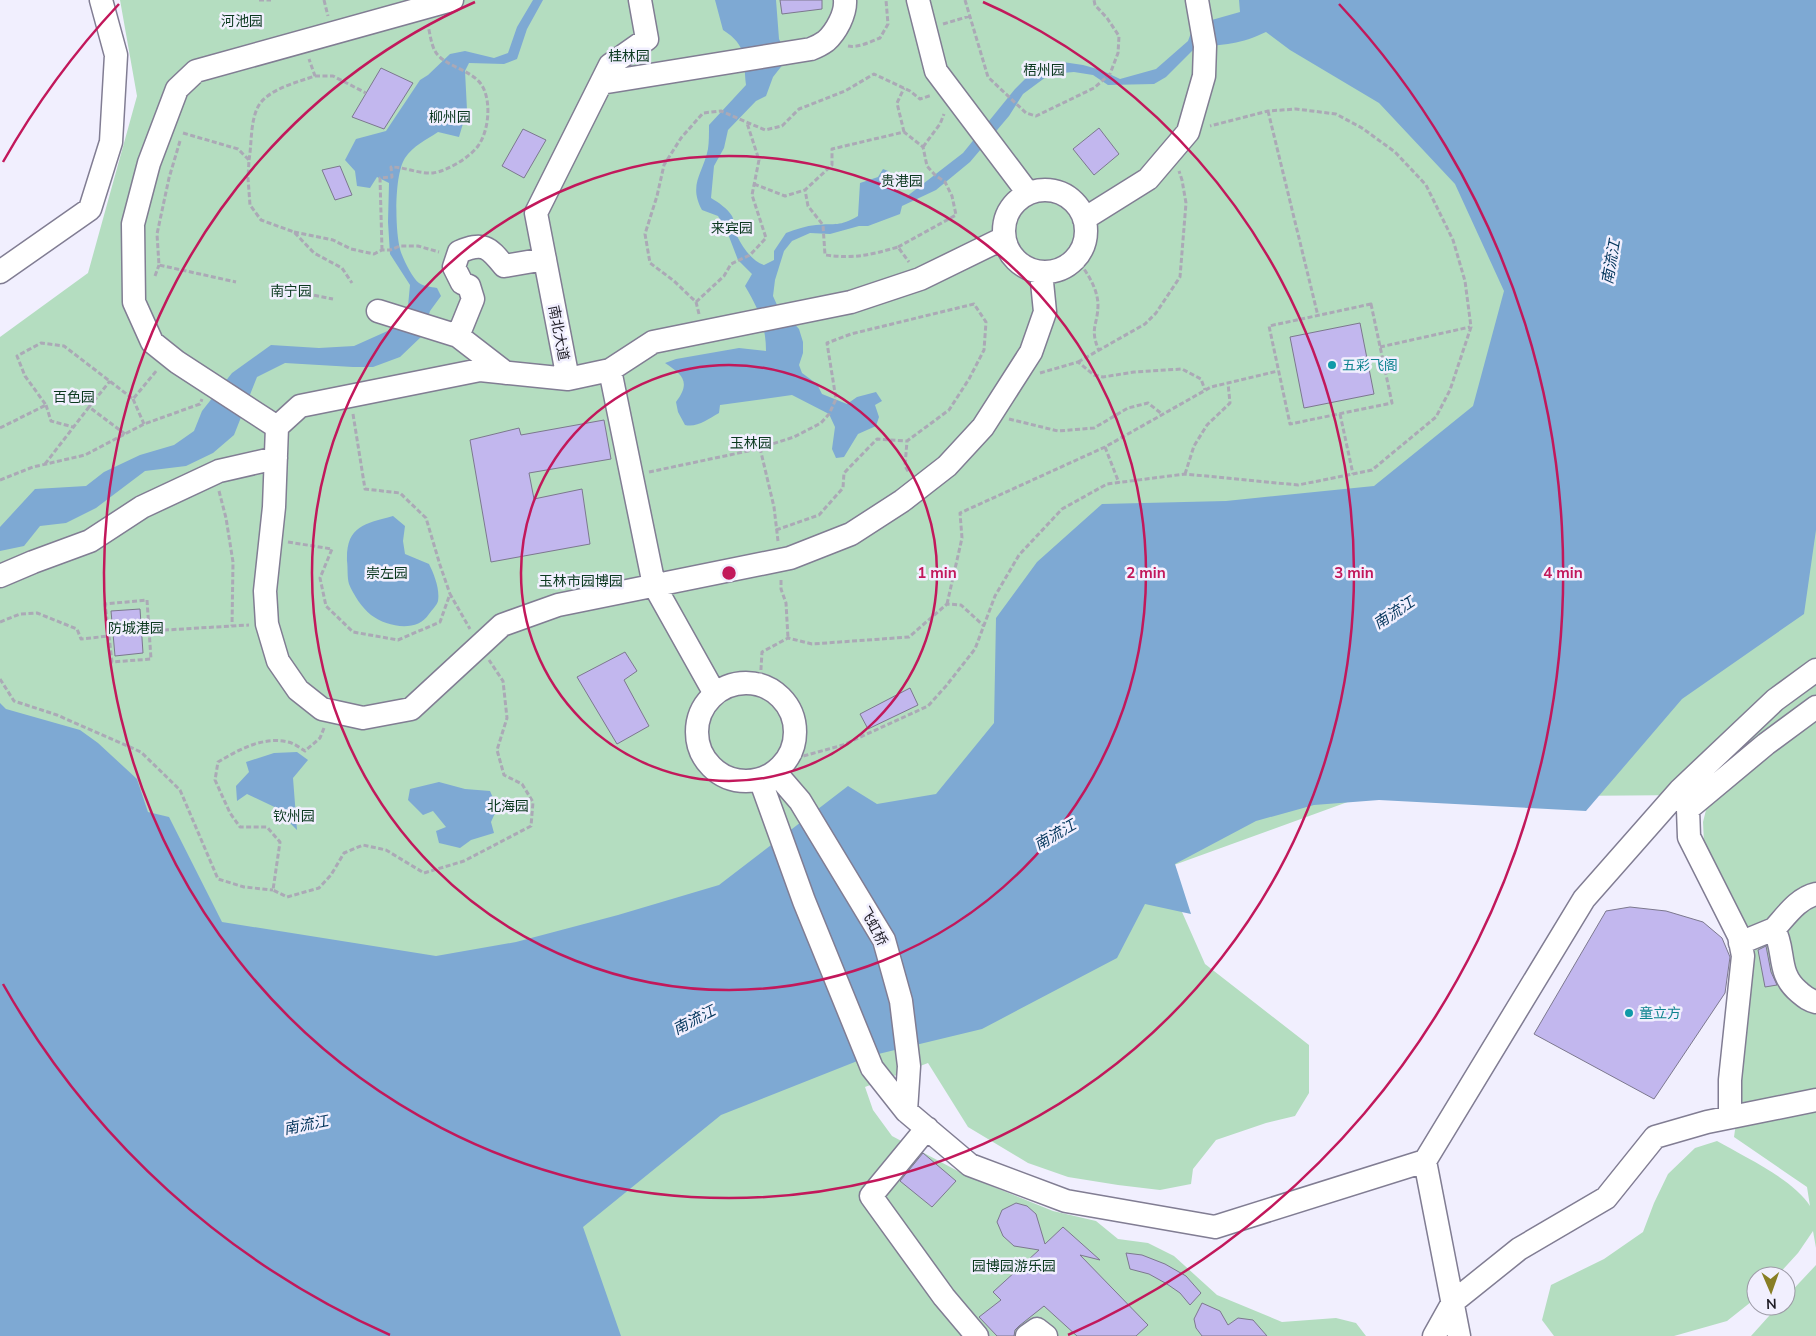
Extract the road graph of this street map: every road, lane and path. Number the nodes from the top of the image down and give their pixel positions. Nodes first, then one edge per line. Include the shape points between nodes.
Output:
1 (101, 0) edge
2 (259, 0) edge
3 (271, 0) edge
4 (452, 0) edge
5 (640, 0) edge
6 (845, 0) edge
7 (886, 0) edge
8 (918, 0) edge
9 (965, 0) edge
10 (1094, 0) edge
11 (1197, 0) edge
12 (423, 8) junction
13 (970, 16) junction
14 (925, 29) junction
15 (830, 35) junction
16 (303, 41) junction
17 (315, 76) junction
18 (601, 83) junction
19 (904, 88) junction
20 (366, 93) dead end
21 (938, 93) junction
22 (941, 106) dead end
23 (1268, 111) junction
24 (747, 123) junction
25 (904, 132) junction
26 (1188, 132) junction
27 (923, 147) junction
28 (1170, 152) junction
29 (249, 160) junction
30 (754, 184) junction
31 (805, 190) junction
32 (1028, 193) junction
33 (1084, 219) junction
34 (294, 232) junction
35 (1004, 238) junction
36 (898, 247) junction
37 (382, 250) junction
38 (459, 252) junction
39 (1076, 257) junction
40 (545, 260) junction
41 (159, 265) junction
42 (0, 272) edge
43 (1041, 272) junction
44 (920, 279) junction
45 (153, 281) dead end
46 (236, 282) dead end
47 (352, 283) dead end
48 (292, 291) dead end
49 (333, 299) dead end
50 (696, 302) junction
51 (378, 311) dead end
52 (1318, 316) junction
53 (1471, 327) junction
54 (703, 332) junction
55 (458, 336) junction
56 (1380, 347) junction
57 (1099, 351) junction
58 (169, 355) junction
59 (1078, 362) junction
60 (1020, 369) junction
61 (610, 370) junction
62 (1278, 371) junction
63 (506, 372) junction
64 (568, 379) junction
65 (110, 381) junction
66 (1228, 382) junction
67 (215, 385) junction
68 (1205, 390) junction
69 (350, 396) junction
70 (133, 398) junction
71 (46, 405) junction
72 (89, 407) junction
73 (1162, 414) junction
74 (1340, 414) junction
75 (991, 416) junction
76 (144, 424) junction
77 (73, 427) junction
78 (277, 427) junction
79 (0, 428) edge
80 (125, 434) junction
81 (906, 441) junction
82 (1105, 446) junction
83 (760, 448) junction
84 (276, 458) junction
85 (45, 464) junction
86 (214, 473) junction
87 (1185, 474) junction
88 (1353, 474) junction
89 (631, 475) junction
90 (0, 480) edge
91 (1119, 483) junction
92 (919, 488) junction
93 (776, 530) junction
94 (270, 538) junction
95 (780, 560) junction
96 (0, 576) edge
97 (654, 585) junction
98 (450, 594) junction
99 (946, 604) junction
100 (0, 622) edge
101 (267, 624) junction
102 (232, 626) junction
103 (984, 626) junction
104 (149, 632) junction
105 (109, 636) junction
106 (788, 638) junction
107 (480, 646) junction
108 (1816, 670) edge
109 (0, 679) edge
110 (760, 686) junction
111 (716, 694) junction
112 (1816, 707) edge
113 (329, 711) junction
114 (774, 771) junction
115 (273, 890) junction
116 (1816, 894) edge
117 (1774, 929) junction
118 (1740, 943) junction
119 (1816, 1002) edge
120 (1816, 1100) edge
121 (906, 1111) junction
122 (1730, 1117) junction
123 (926, 1128) junction
124 (1425, 1161) junction
125 (1453, 1302) junction
126 (977, 1336) edge
127 (1027, 1336) edge
128 (1046, 1336) edge
129 (1434, 1336) edge
130 (1459, 1336) edge

1 - 42 street via 116,55 111,142 90,209
2 - 3 path
4 - 12 street
5 - 18 street, 南北大道 via 647,39 610,65
6 - 15 street via 838,25
7 - 15 path via 888,24 880,38 851,47
8 - 14 street
9 - 13 path
10 - 13 path via 1119,36 1118,53 1110,74 1094,88 1036,116 1026,112 988,77
11 - 26 street via 1205,46 1204,76
12 - 16 street
12 - 37 path via 435,52 481,84 487,103 484,130 478,145 466,158 433,173 391,167 392,177 380,178
13 - 14 path
14 - 21 street
15 - 18 street via 825,42 811,49
16 - 17 path
16 - 58 street via 196,71 177,89 149,163 133,224 134,302 152,342
17 - 20 path via 333,76
17 - 29 path via 278,89 260,104
18 - 40 street, 南北大道 via 536,213
19 - 21 path via 920,99
19 - 24 path via 874,74 845,91 799,110 782,126 765,130
19 - 25 path via 897,103
21 - 32 street via 985,136
22 - 27 path via 945,112 940,124
23 - 26 path
23 - 52 path
23 - 53 path via 1296,108 1336,114 1395,152 1426,185 1452,240 1465,281
24 - 30 path via 759,160
24 - 50 path via 721,111 703,112 664,165 644,234 650,263
25 - 27 path
25 - 31 path via 832,149 832,165
26 - 28 street
27 - 36 path via 927,166 945,182 956,215
28 - 33 street via 1148,179
28 - 57 path via 1182,180 1186,203 1180,277 1145,324
29 - 34 path via 250,205 261,220
29 - 41 path via 238,149 183,132 157,234
30 - 31 path via 785,196
30 - 50 path via 752,194 766,238 750,255 731,264 724,276
31 - 36 path via 808,206 824,225 825,255 864,256
32 - 33 street via 1042,189 1056,191 1078,206
32 - 35 street via 1016,200 1008,211
33 - 39 street via 1086,233
34 - 37 path via 333,240 351,249 374,254
34 - 47 path via 314,252 342,268
35 - 43 street via 1008,251 1017,261
35 - 44 street
36 - 44 path
37 - 38 path via 418,246 441,253
38 - 40 street via 474,246 491,250 504,266
38 - 55 street via 454,267 462,282 470,286 473,299
39 - 43 street via 1066,266
39 - 57 path via 1092,281 1098,302 1093,338
40 - 64 street, 南北大道
41 - 45 path
41 - 46 path
43 - 60 street via 1045,312 1031,352
44 - 54 street via 851,302
48 - 49 path
50 - 54 path
51 - 55 street
52 - 56 path via 1371,304
52 - 62 path via 1269,326
53 - 56 path
53 - 88 path via 1450,390 1436,417 1372,470
54 - 61 street via 653,342
55 - 63 street
56 - 74 path via 1392,403
57 - 59 path
58 - 67 street
58 - 70 path
59 - 60 path via 1042,373
59 - 68 path via 1094,375 1103,377 1182,369 1201,379
60 - 75 street
61 - 64 street, 南北大道
61 - 89 street
62 - 66 path
62 - 74 path via 1290,424
63 - 64 street
63 - 69 street via 480,370
65 - 70 path
65 - 71 path via 64,346 41,343 17,356 25,376
65 - 72 path
66 - 68 path
66 - 87 path via 1230,403 1207,425 1194,446
67 - 76 path via 200,404
67 - 78 street
68 - 73 path
69 - 78 street via 300,406
69 - 98 path via 365,488 400,493 426,518
70 - 76 path
71 - 77 path via 51,421
71 - 79 path
72 - 77 path
72 - 80 path
73 - 75 path via 1148,404 1128,408 1094,428 1058,431 1025,421
73 - 82 path
74 - 88 path
75 - 92 street via 947,466
76 - 80 path
77 - 85 path
78 - 84 street
80 - 85 path via 85,455
81 - 83 path via 949,410 984,350 986,322 974,304 851,334 827,343 836,399 829,414 821,423 794,437
81 - 92 path via 905,466
81 - 93 path via 877,439 844,473 843,488 818,515
82 - 91 path
82 - 99 path via 960,513 962,538
83 - 89 path
83 - 93 path
84 - 86 street
84 - 94 street
85 - 90 path
86 - 96 street via 142,507 90,542
86 - 102 path via 233,562
87 - 88 path via 1298,485
87 - 91 path
89 - 97 street
91 - 103 path via 1107,484 1062,509 1019,556 995,596
92 - 95 street via 851,534
93 - 95 path
94 - 98 path via 332,549 320,578 326,606 353,632 398,640 440,622
94 - 101 street via 265,591
95 - 97 street
95 - 106 path
97 - 107 street via 558,605 502,625
97 - 111 street
98 - 107 path
99 - 103 path via 961,604
99 - 106 path via 908,637 812,644
100 - 105 path via 20,614 37,613 77,629 81,639
101 - 102 path
101 - 113 street via 278,661 298,690
102 - 104 path
103 - 114 path via 975,649 928,706 843,745
104 - 105 path via 151,659 112,662
104 - 105 path via 147,600 105,604
106 - 110 path via 762,652
107 - 113 street via 411,709 363,718
107 - 115 path via 503,681 507,718 498,750 504,775 522,784 533,802 531,826 464,861 424,873 386,850 363,845 344,853 319,888 287,896
108 - 124 street via 1775,700 1680,790 1584,899
109 - 115 path via 14,701 141,752 180,790 218,879 244,887
110 - 111 street via 744,683 729,686
110 - 114 street via 774,692 785,703 795,732 793,747
111 - 114 street via 704,706 698,722 697,739 702,755 712,768 727,778 744,781
112 - 118 street via 1688,809 1689,837
113 - 115 path via 320,738 305,751 289,742 273,740 242,748 218,762 215,780 240,827 267,827 280,842
114 - 121 street via 775,817 804,901 872,1068
114 - 121 street, 飞虹桥 via 800,801 884,940 901,1001 909,1066
116 - 117 street via 1796,904
117 - 118 street
117 - 119 street via 1783,968 1792,986 1808,1000
118 - 122 street via 1743,956 1730,1080
120 - 122 street
121 - 123 street
122 - 125 street via 1655,1137 1606,1198 1519,1249
123 - 124 street via 970,1165 1066,1201 1215,1227
123 - 126 street via 871,1196 944,1297
124 - 125 street
125 - 129 street
125 - 130 street
127 - 128 street via 1038,1329

